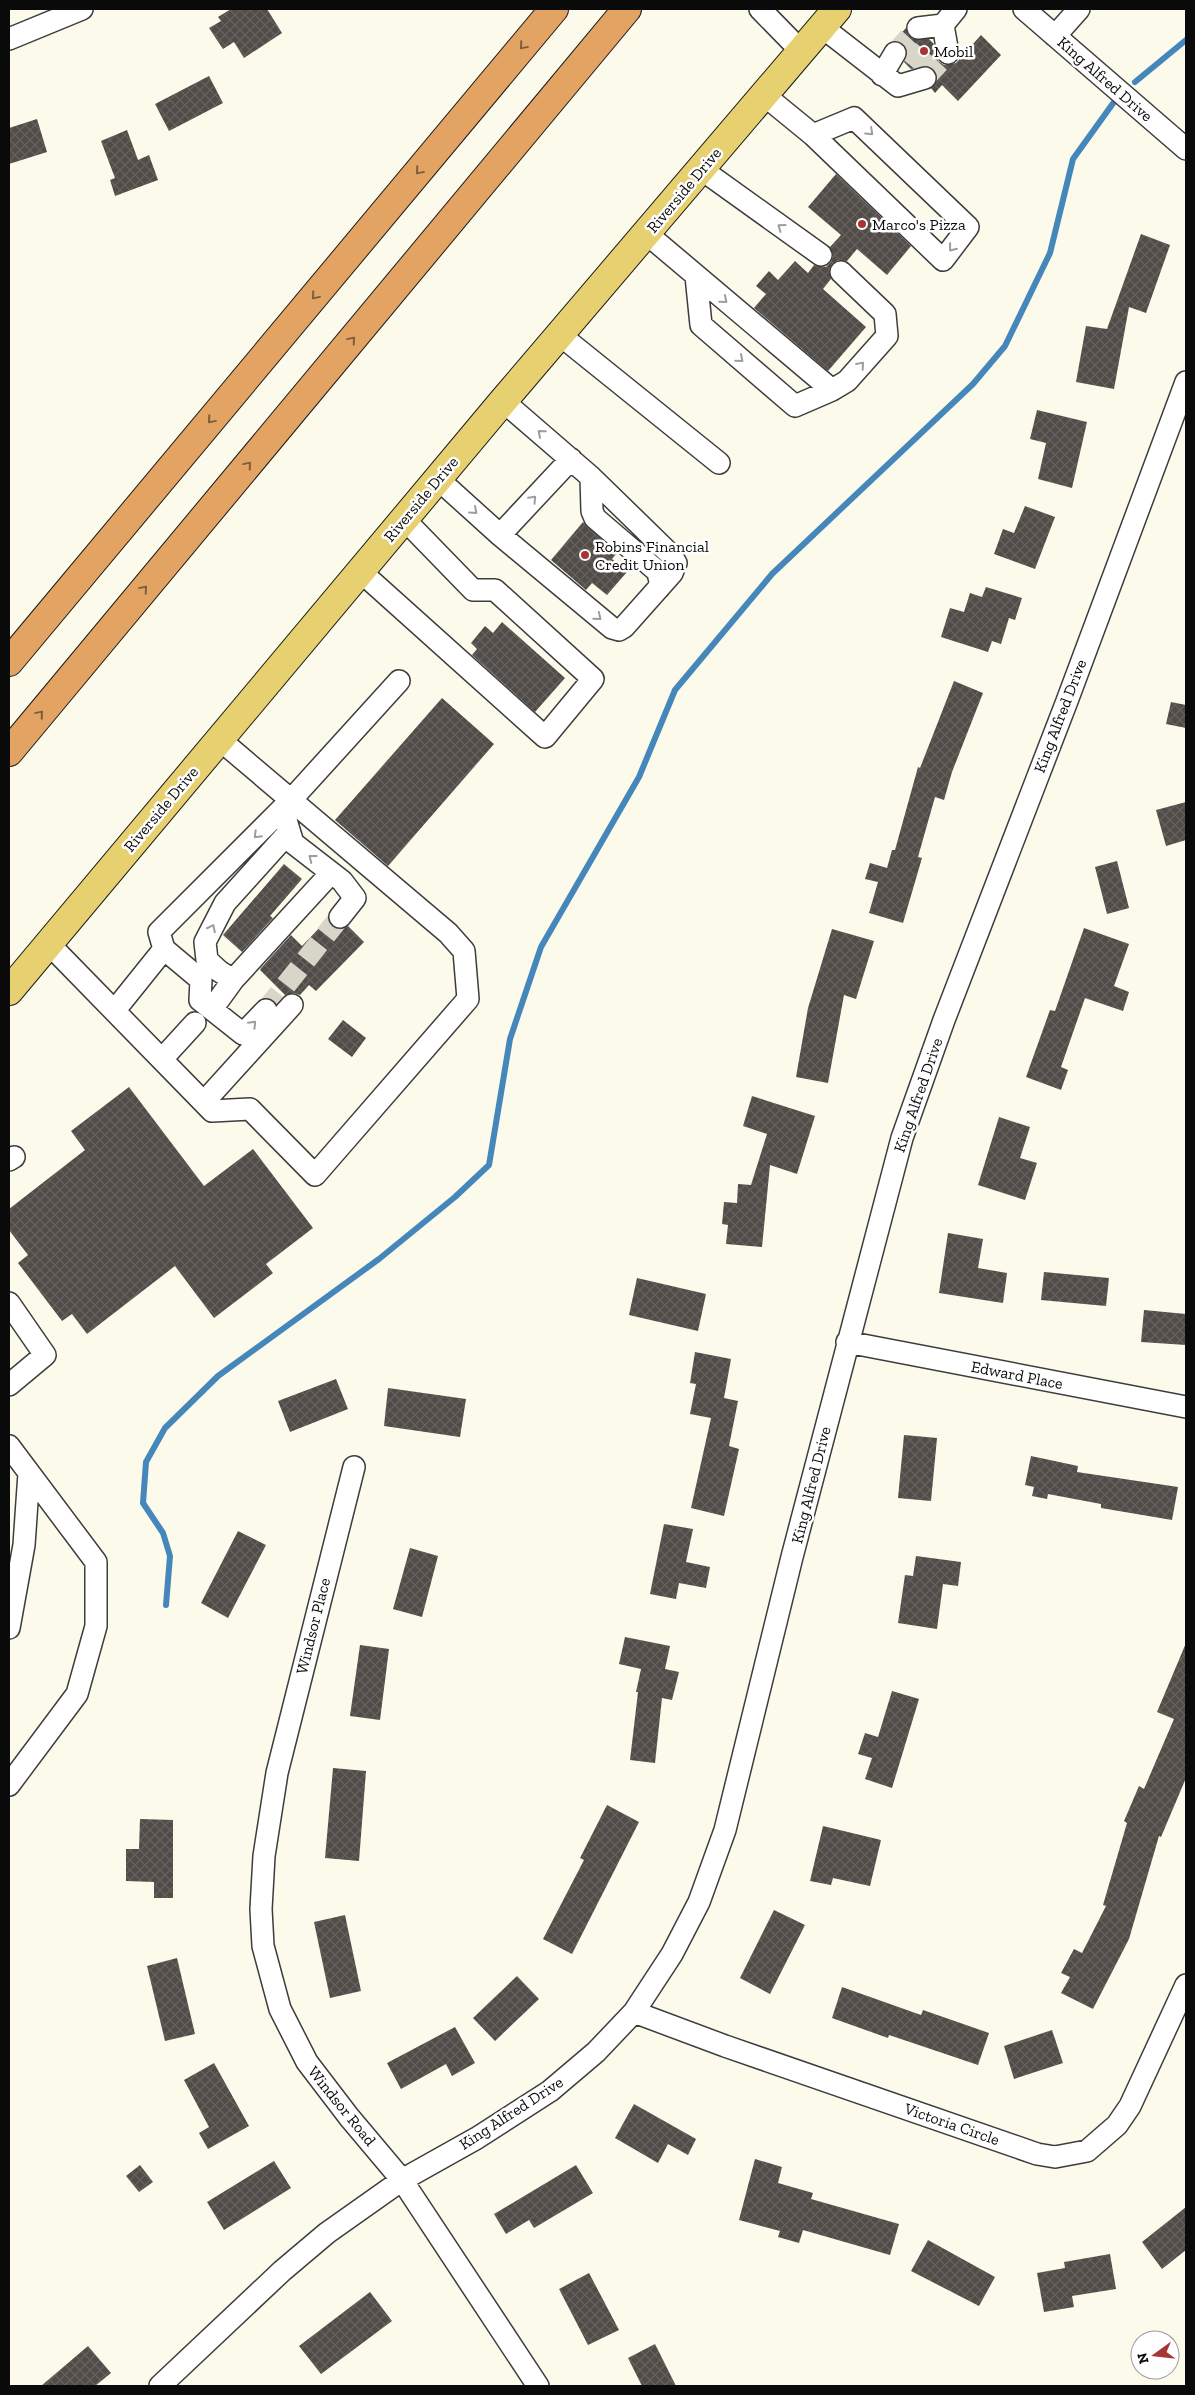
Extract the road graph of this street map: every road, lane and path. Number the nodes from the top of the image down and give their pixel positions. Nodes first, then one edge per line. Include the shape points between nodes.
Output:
1 (82, 9) edge
2 (554, 9) edge
3 (627, 9) edge
4 (642, 9) edge
5 (760, 9) edge
6 (1024, 9) edge
7 (1071, 11) edge
8 (830, 18) edge
9 (1055, 36) junction
10 (9, 39) edge
11 (801, 51) junction
12 (567, 80) junction
13 (890, 80) junction
14 (764, 95) junction
15 (813, 135) junction
16 (1186, 149) edge
17 (701, 169) junction
18 (647, 234) junction
19 (821, 255) dead end
20 (841, 272) dead end
21 (696, 276) junction
22 (560, 334) junction
23 (1186, 382) edge
24 (832, 390) junction
25 (504, 401) junction
26 (571, 459) junction
27 (719, 463) dead end
28 (591, 477) junction
29 (438, 478) junction
30 (404, 520) junction
31 (500, 535) junction
32 (360, 571) junction
33 (664, 582) junction
34 (9, 662) edge
35 (399, 681) dead end
36 (219, 739) junction
37 (9, 752) edge
38 (291, 800) junction
39 (289, 832) junction
40 (331, 873) junction
41 (340, 917) tunnel mouth
42 (48, 944) junction
43 (164, 949) junction
44 (233, 980) junction
45 (9, 991) edge
46 (292, 1004) dead end
47 (212, 1009) junction
48 (115, 1010) junction
49 (266, 1010) tunnel mouth
50 (195, 1023) dead end
51 (162, 1059) junction
52 (204, 1102) junction
53 (9, 1304) edge
54 (847, 1342) junction
55 (9, 1385) edge
56 (1186, 1408) edge
57 (9, 1446) edge
58 (354, 1467) dead end
59 (29, 1474) junction
60 (9, 1628) edge
61 (9, 1785) edge
62 (275, 1786) joint
63 (1186, 1985) edge
64 (634, 2012) junction
65 (402, 2180) junction
66 (160, 2386) edge
67 (538, 2386) edge

1 - 10 street
2 -> 34 highway
3 - 12 highway
4 - 12 highway
5 - 11 street
6 - 9 street, King Alfred Drive
7 - 9 street
8 - 11 main road, Riverside Drive
8 - 13 street
9 - 16 street, King Alfred Drive
11 - 14 main road, Riverside Drive
37 -> 12 highway
13 - 13 street via 910,66
14 - 15 street
14 - 17 main road, Riverside Drive
15 -> 15 street via 854,118 968,227 943,260
17 - 18 main road, Riverside Drive
19 -> 17 street
18 - 21 street
18 - 22 main road, Riverside Drive
24 -> 20 street via 847,381 886,336 885,314
21 -> 24 street
21 -> 24 street via 701,325 795,406
22 - 25 main road, Riverside Drive
22 - 27 street
23 - 54 street, King Alfred Drive via 902,1138
26 -> 25 street
25 - 29 main road, Riverside Drive
26 - 28 street
31 -> 26 street
28 - 33 street via 595,518 657,571
28 - 33 street via 674,557 676,566
29 - 30 main road, Riverside Drive
29 -> 31 street
30 - 32 main road, Riverside Drive
30 - 32 street via 473,590 495,590 593,679 545,737
31 -> 33 street via 615,629 624,627
32 - 36 main road, Riverside Drive
35 - 38 street
36 - 38 street
36 - 42 main road, Riverside Drive
38 - 39 street via 286,823
38 -> 43 street via 159,932
38 - 52 street via 448,933 464,951 468,999 315,1175 250,1109 212,1111
40 -> 39 street via 293,843
44 -> 39 street via 207,960 205,942 225,903
40 - 41 street via 355,898
40 - 44 street
42 - 45 main road, Riverside Drive
42 - 48 street
43 - 47 street via 200,980 200,1000
43 - 48 street
44 - 47 street
46 - 52 street
47 -> 49 street via 243,1034
48 - 51 street
50 - 51 street
51 - 52 street
53 - 55 street via 45,1355
54 - 56 street, Edward Place
54 - 64 street, King Alfred Drive via 725,1830 699,1902 672,1954
57 - 59 street
58 - 62 street, Windsor Place
59 - 60 street via 24,1545
59 - 61 street via 96,1562 96,1626 77,1694
62 - 65 street, Windsor Road via 264,1856 261,1909 263,1946 280,2009 307,2062
63 - 64 street, Victoria Circle via 1130,2106 1117,2125 1087,2151 1055,2157 1037,2154
64 - 65 street, King Alfred Drive via 596,2052 550,2091 477,2138
65 - 66 street, King Alfred Drive via 327,2233 282,2270
65 - 67 street, Windsor Road

